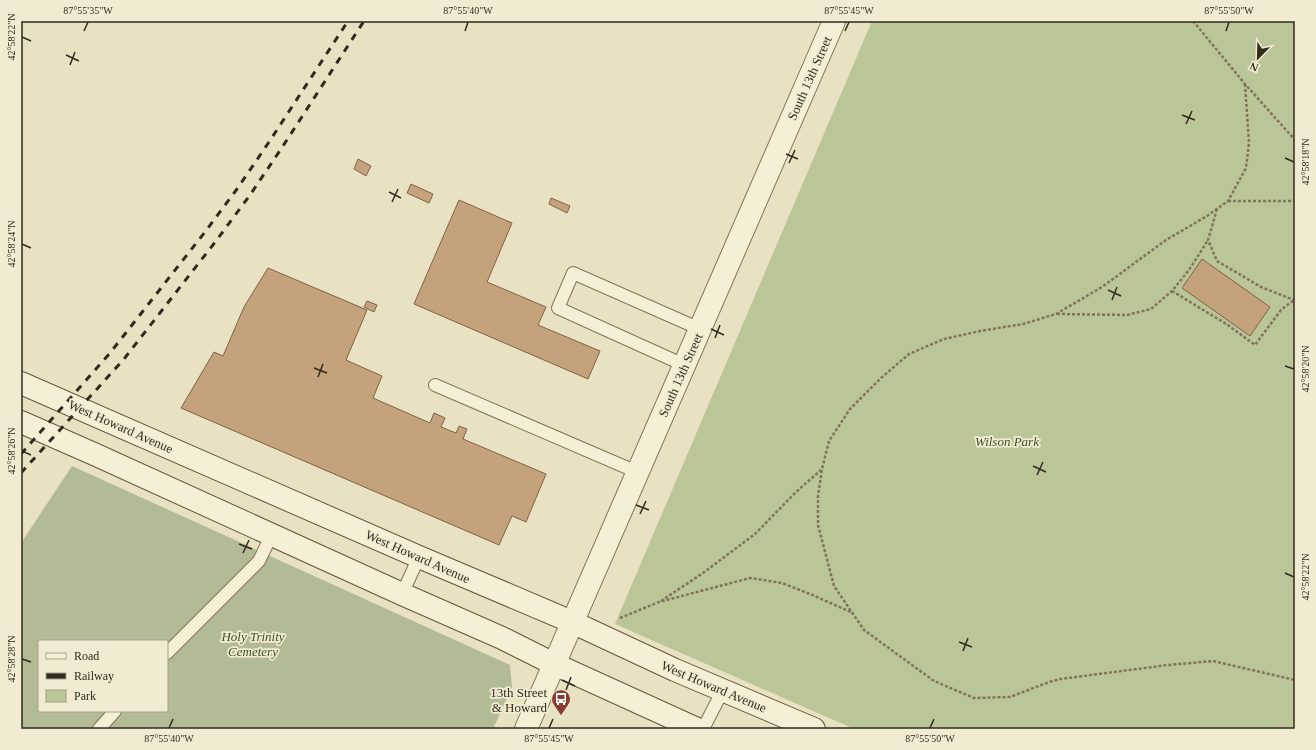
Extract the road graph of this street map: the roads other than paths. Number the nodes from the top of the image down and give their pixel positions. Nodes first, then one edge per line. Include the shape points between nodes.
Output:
1 (834, 21) edge
2 (700, 329) junction
3 (684, 365) junction
4 (21, 383) edge
5 (435, 385) dead end
6 (21, 422) edge
7 (637, 472) junction
8 (272, 534) junction
9 (419, 557) junction
10 (402, 594) junction
11 (572, 622) junction
12 (168, 652) edge
13 (554, 664) junction
14 (723, 690) junction
15 (114, 712) edge
16 (99, 729) edge
17 (526, 729) edge
18 (697, 729) edge
19 (703, 729) edge
20 (814, 729) edge

1 - 2 main road, South 13th Street
2 - 3 main road, South 13th Street
2 - 3 lane via 573,273 558,308
3 - 7 main road, South 13th Street
4 - 9 main road, West Howard Avenue
5 - 7 lane
6 - 8 main road
7 - 11 main road, South 13th Street
8 - 10 main road
8 - 12 lane via 259,561
9 - 10 lane
9 - 11 main road, West Howard Avenue
10 - 13 main road
11 - 13 main road, South 13th Street
11 - 14 main road, West Howard Avenue
13 - 17 main road, South 13th Street
13 - 18 main road
14 - 19 lane
14 - 20 main road, West Howard Avenue
15 - 16 lane

